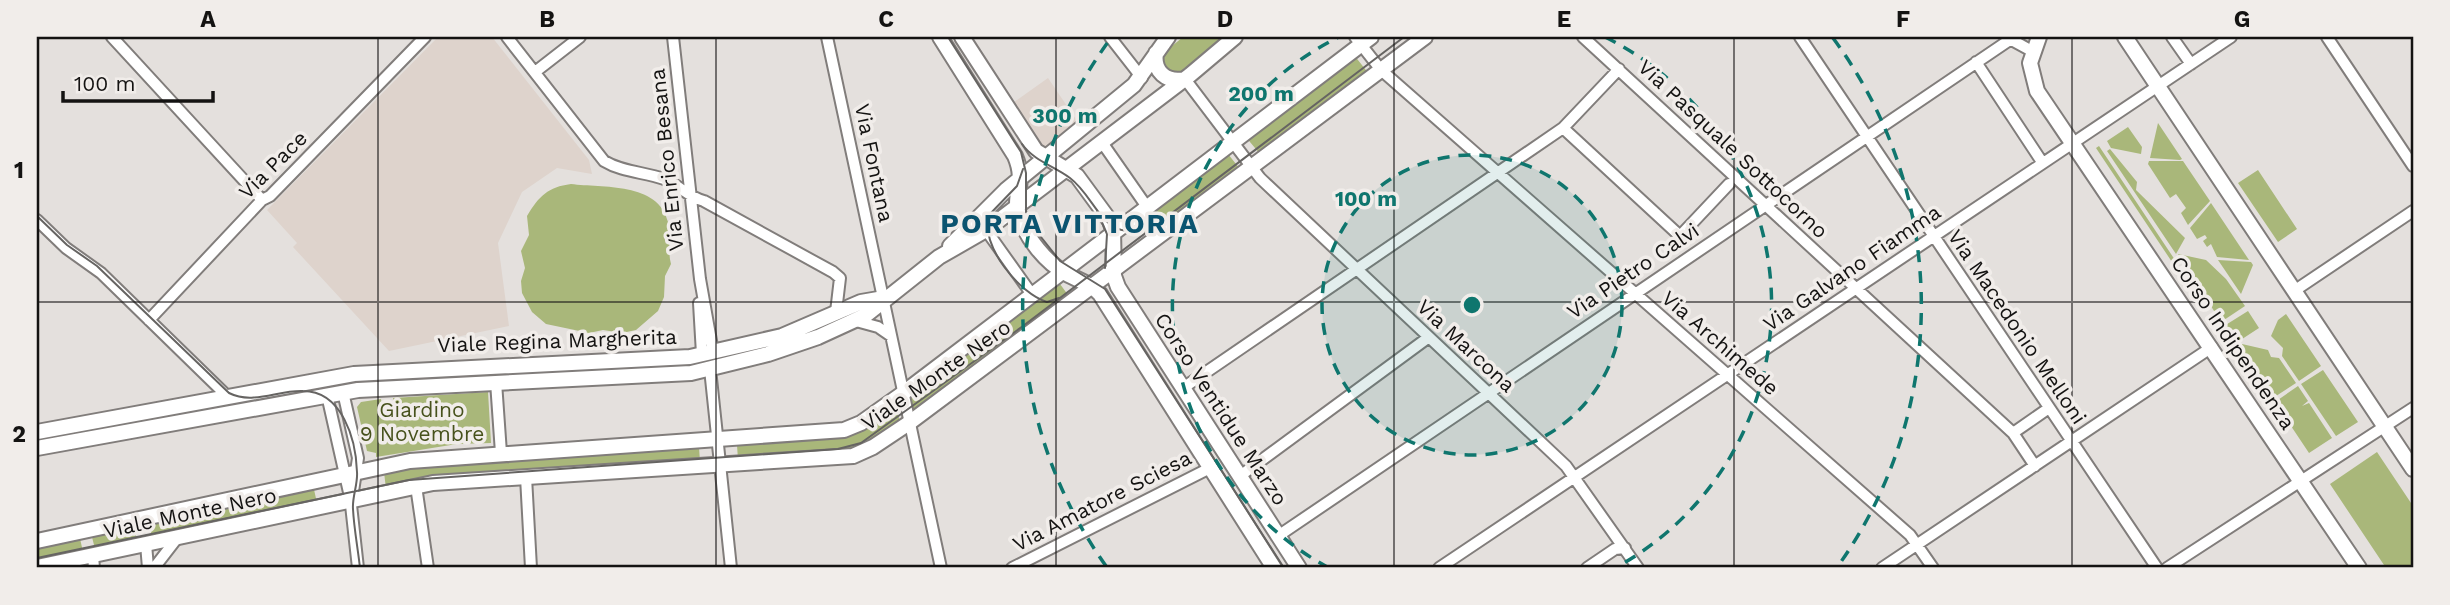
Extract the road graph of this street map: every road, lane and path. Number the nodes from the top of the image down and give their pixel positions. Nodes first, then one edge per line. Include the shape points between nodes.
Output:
1 (111, 37) edge
2 (425, 37) edge
3 (507, 37) edge
4 (580, 37) edge
5 (673, 37) edge
6 (827, 37) edge
7 (940, 37) edge
8 (1110, 37) edge
9 (1168, 37) edge
10 (1236, 37) edge
11 (1425, 37) edge
12 (1583, 37) edge
13 (1800, 37) edge
14 (2039, 37) edge
15 (2125, 37) edge
16 (2172, 37) edge
17 (2231, 37) edge
18 (2327, 37) edge
19 (964, 38) edge
20 (2012, 38) edge
21 (1362, 39) edge
22 (1156, 51) junction
23 (2032, 51) junction
24 (1976, 62) junction
25 (2191, 64) junction
26 (1619, 69) junction
27 (1381, 70) junction
28 (535, 72) junction
29 (1142, 78) junction
30 (1185, 79) junction
31 (2158, 86) junction
32 (1086, 124) junction
33 (1563, 128) junction
34 (1867, 137) junction
35 (1101, 141) junction
36 (1233, 142) junction
37 (2072, 142) junction
38 (1047, 156) junction
39 (2042, 162) junction
40 (1251, 166) junction
41 (2413, 166) edge
42 (1066, 168) junction
43 (1498, 173) junction
44 (1022, 176) junction
45 (1729, 184) dead end
46 (690, 197) junction
47 (262, 200) junction
48 (1766, 205) junction
49 (1017, 206) junction
50 (1147, 206) junction
51 (2413, 211) edge
52 (37, 220) edge
53 (965, 229) junction
54 (986, 230) junction
55 (1113, 233) junction
56 (1934, 237) junction
57 (939, 257) junction
58 (1357, 270) junction
59 (1113, 271) junction
60 (1063, 272) junction
61 (1093, 286) junction
62 (1855, 288) junction
63 (2294, 291) junction
64 (1634, 293) junction
65 (1033, 296) junction
66 (884, 299) junction
67 (836, 312) junction
68 (149, 320) junction
69 (856, 321) junction
70 (891, 336) junction
71 (1429, 337) junction
72 (2211, 346) junction
73 (707, 353) junction
74 (495, 364) junction
75 (710, 369) junction
76 (1727, 374) junction
77 (340, 376) junction
78 (323, 379) junction
79 (496, 382) junction
80 (1183, 388) junction
81 (343, 392) junction
82 (902, 394) junction
83 (1488, 394) junction
84 (327, 395) junction
85 (225, 397) junction
86 (2049, 408) junction
87 (2413, 408) edge
88 (227, 413) junction
89 (909, 423) junction
90 (2385, 427) junction
91 (37, 432) edge
92 (2013, 433) junction
93 (716, 441) junction
94 (2072, 442) junction
95 (37, 448) edge
96 (500, 453) junction
97 (719, 466) junction
98 (2035, 466) junction
99 (1210, 468) junction
100 (2413, 470) edge
101 (351, 473) junction
102 (1240, 476) junction
103 (526, 477) junction
104 (1576, 477) junction
105 (2300, 482) junction
106 (416, 486) junction
107 (351, 506) junction
108 (141, 519) junction
109 (90, 530) junction
110 (1278, 536) junction
111 (178, 537) junction
112 (37, 541) edge
113 (146, 544) junction
114 (1917, 545) junction
115 (1625, 548) junction
116 (93, 562) edge
117 (1036, 563) edge
118 (37, 567) edge
119 (148, 568) edge
120 (155, 568) edge
121 (358, 568) edge
122 (428, 568) edge
123 (531, 568) edge
124 (731, 568) edge
125 (941, 568) edge
126 (1012, 568) edge
127 (1274, 568) edge
128 (1299, 568) edge
129 (1439, 568) edge
130 (1587, 568) edge
131 (1638, 568) edge
132 (1882, 568) edge
133 (1933, 568) edge
134 (2157, 568) edge
135 (2167, 568) edge
136 (2359, 568) edge

1 - 47 street
2 - 47 street, Via Pace
3 - 28 street
4 - 28 street
5 - 46 street, Via Enrico Besana
6 - 66 street, Via Fontana
7 - 44 street via 1015,156
8 - 29 street
9 - 22 street
10 - 30 street
11 - 27 street, Viale Monte Nero
12 - 26 street, Via Pasquale Sottocorno
13 - 34 street, Via Macedonio Melloni
14 - 23 street
15 - 31 street
16 - 25 street
17 - 25 street, Via Galvano Fiamma
18 - 41 street
19 - 38 street via 1030,144
20 - 23 street, Via Pietro Calvi
20 - 24 street, Via Pietro Calvi
21 - 27 street, Via Archimede
21 - 36 street, Viale Monte Nero
22 - 29 street
22 - 30 street via 1156,64 1163,75
23 - 37 street, Corso Indipendenza via 2034,83
24 - 34 street, Via Pietro Calvi
24 - 39 street
25 - 31 street, Via Galvano Fiamma
26 - 33 street
26 - 48 street, Via Pasquale Sottocorno
27 - 40 street, Viale Monte Nero
27 - 43 street, Via Archimede
28 - 46 street via 604,161 663,179
29 - 32 street
30 - 35 street
30 - 36 street, Via Marcona
31 - 37 street, Via Galvano Fiamma
31 - 63 street
32 - 35 street via 1088,139
32 - 38 street
33 - 43 street
33 - 45 street via 1680,236
34 - 48 street, Via Pietro Calvi
34 - 56 street, Via Macedonio Melloni
35 - 42 street
35 - 50 street
36 - 40 street, Via Marcona
36 - 50 street, Viale Monte Nero
37 - 39 street, Via Galvano Fiamma
37 - 72 street, Corso Indipendenza
38 - 42 street
38 - 44 street
39 - 56 street, Via Galvano Fiamma
40 - 58 street, Via Marcona
40 - 59 street, Viale Monte Nero
42 - 49 street
42 - 55 street via 1104,212
43 - 58 street
43 - 64 street, Via Archimede
44 - 49 street
44 - 53 street
46 - 67 street via 834,272 840,278
46 - 73 street, Via Enrico Besana
47 - 68 street, Via Pace
48 - 62 street, Via Pasquale Sottocorno
48 - 64 street, Via Pietro Calvi
49 - 54 street
49 - 60 street via 1028,234 1049,262
50 - 55 street, Viale Monte Nero
51 - 63 street
52 - 68 street via 66,248 92,264
53 - 54 street
53 - 57 street
54 - 57 street
54 - 65 street
55 - 59 street
55 - 60 street, Viale Monte Nero
56 - 62 street, Via Galvano Fiamma
56 - 86 street, Via Macedonio Melloni
57 - 66 street, Viale Regina Margherita
58 - 71 street, Via Marcona
58 - 80 street
59 - 61 street, Viale Monte Nero
59 - 80 street, Corso Ventidue Marzo via 1118,287
60 - 61 street
60 - 65 street, Viale Monte Nero
61 - 89 street, Viale Monte Nero
61 - 99 street, Corso Ventidue Marzo
62 - 76 street, Via Galvano Fiamma
62 - 92 street, Via Pasquale Sottocorno
63 - 90 street
64 - 76 street, Via Archimede
64 - 83 street, Via Pietro Calvi
65 - 82 street, Viale Monte Nero
66 - 67 street, Viale Regina Margherita
66 - 69 street, Viale Regina Margherita
66 - 70 street, Via Fontana
67 - 73 street, Viale Regina Margherita via 802,329
68 - 85 street
69 - 70 street
69 - 75 street, Viale Regina Margherita via 768,354
70 - 82 street, Via Fontana
71 - 83 street, Via Marcona
71 - 102 street
72 - 94 street
72 - 105 street, Corso Indipendenza
73 - 74 street, Viale Regina Margherita
73 - 75 street
74 - 77 street, Viale Regina Margherita
74 - 79 street
75 - 79 street, Viale Regina Margherita
75 - 93 street
76 - 104 street, Via Galvano Fiamma
76 - 114 street, Via Archimede
77 - 78 street, Viale Regina Margherita
77 - 81 street
78 - 84 street
78 - 85 street, Viale Regina Margherita
79 - 81 street, Viale Regina Margherita
79 - 96 street
80 - 102 street, Corso Ventidue Marzo
81 - 84 street, Viale Regina Margherita
81 - 101 street via 358,455
82 - 89 street, Via Fontana
82 - 93 street, Viale Monte Nero via 844,430
83 - 104 street, Via Marcona
83 - 110 street, Via Pietro Calvi
84 - 88 street, Viale Regina Margherita
84 - 101 street
85 - 88 street
85 - 91 street, Viale Regina Margherita
86 - 92 street
86 - 94 street, Via Macedonio Melloni
87 - 90 street
88 - 95 street, Viale Regina Margherita
89 - 97 street, Viale Monte Nero via 853,456
89 - 125 street, Via Fontana
90 - 100 street
90 - 105 street
92 - 98 street, Via Pasquale Sottocorno
93 - 96 street, Viale Monte Nero
93 - 97 street
94 - 98 street
94 - 134 street, Via Macedonio Melloni
96 - 101 street, Viale Monte Nero via 433,458
97 - 103 street, Viale Monte Nero
97 - 124 street
98 - 114 street
99 - 117 street, Via Amatore Sciesa
99 - 127 street, Corso Ventidue Marzo
101 - 107 street
101 - 108 street, Viale Monte Nero
102 - 110 street, Corso Ventidue Marzo
103 - 106 street, Viale Monte Nero
103 - 123 street
104 - 115 street, Via Marcona
104 - 129 street, Via Galvano Fiamma
105 - 135 street
105 - 136 street, Corso Indipendenza
106 - 107 street, Viale Monte Nero
106 - 122 street
107 - 111 street, Viale Monte Nero
107 - 121 street
108 - 109 street, Viale Monte Nero
108 - 113 street
109 - 112 street, Viale Monte Nero
109 - 116 street
110 - 128 street, Corso Ventidue Marzo
111 - 113 street, Viale Monte Nero
111 - 120 street
113 - 116 street, Viale Monte Nero
113 - 119 street
114 - 132 street
114 - 133 street, Via Archimede
115 - 130 street via 1615,549
115 - 131 street, Via Marcona
116 - 118 street, Viale Monte Nero
117 - 126 street, Via Amatore Sciesa

